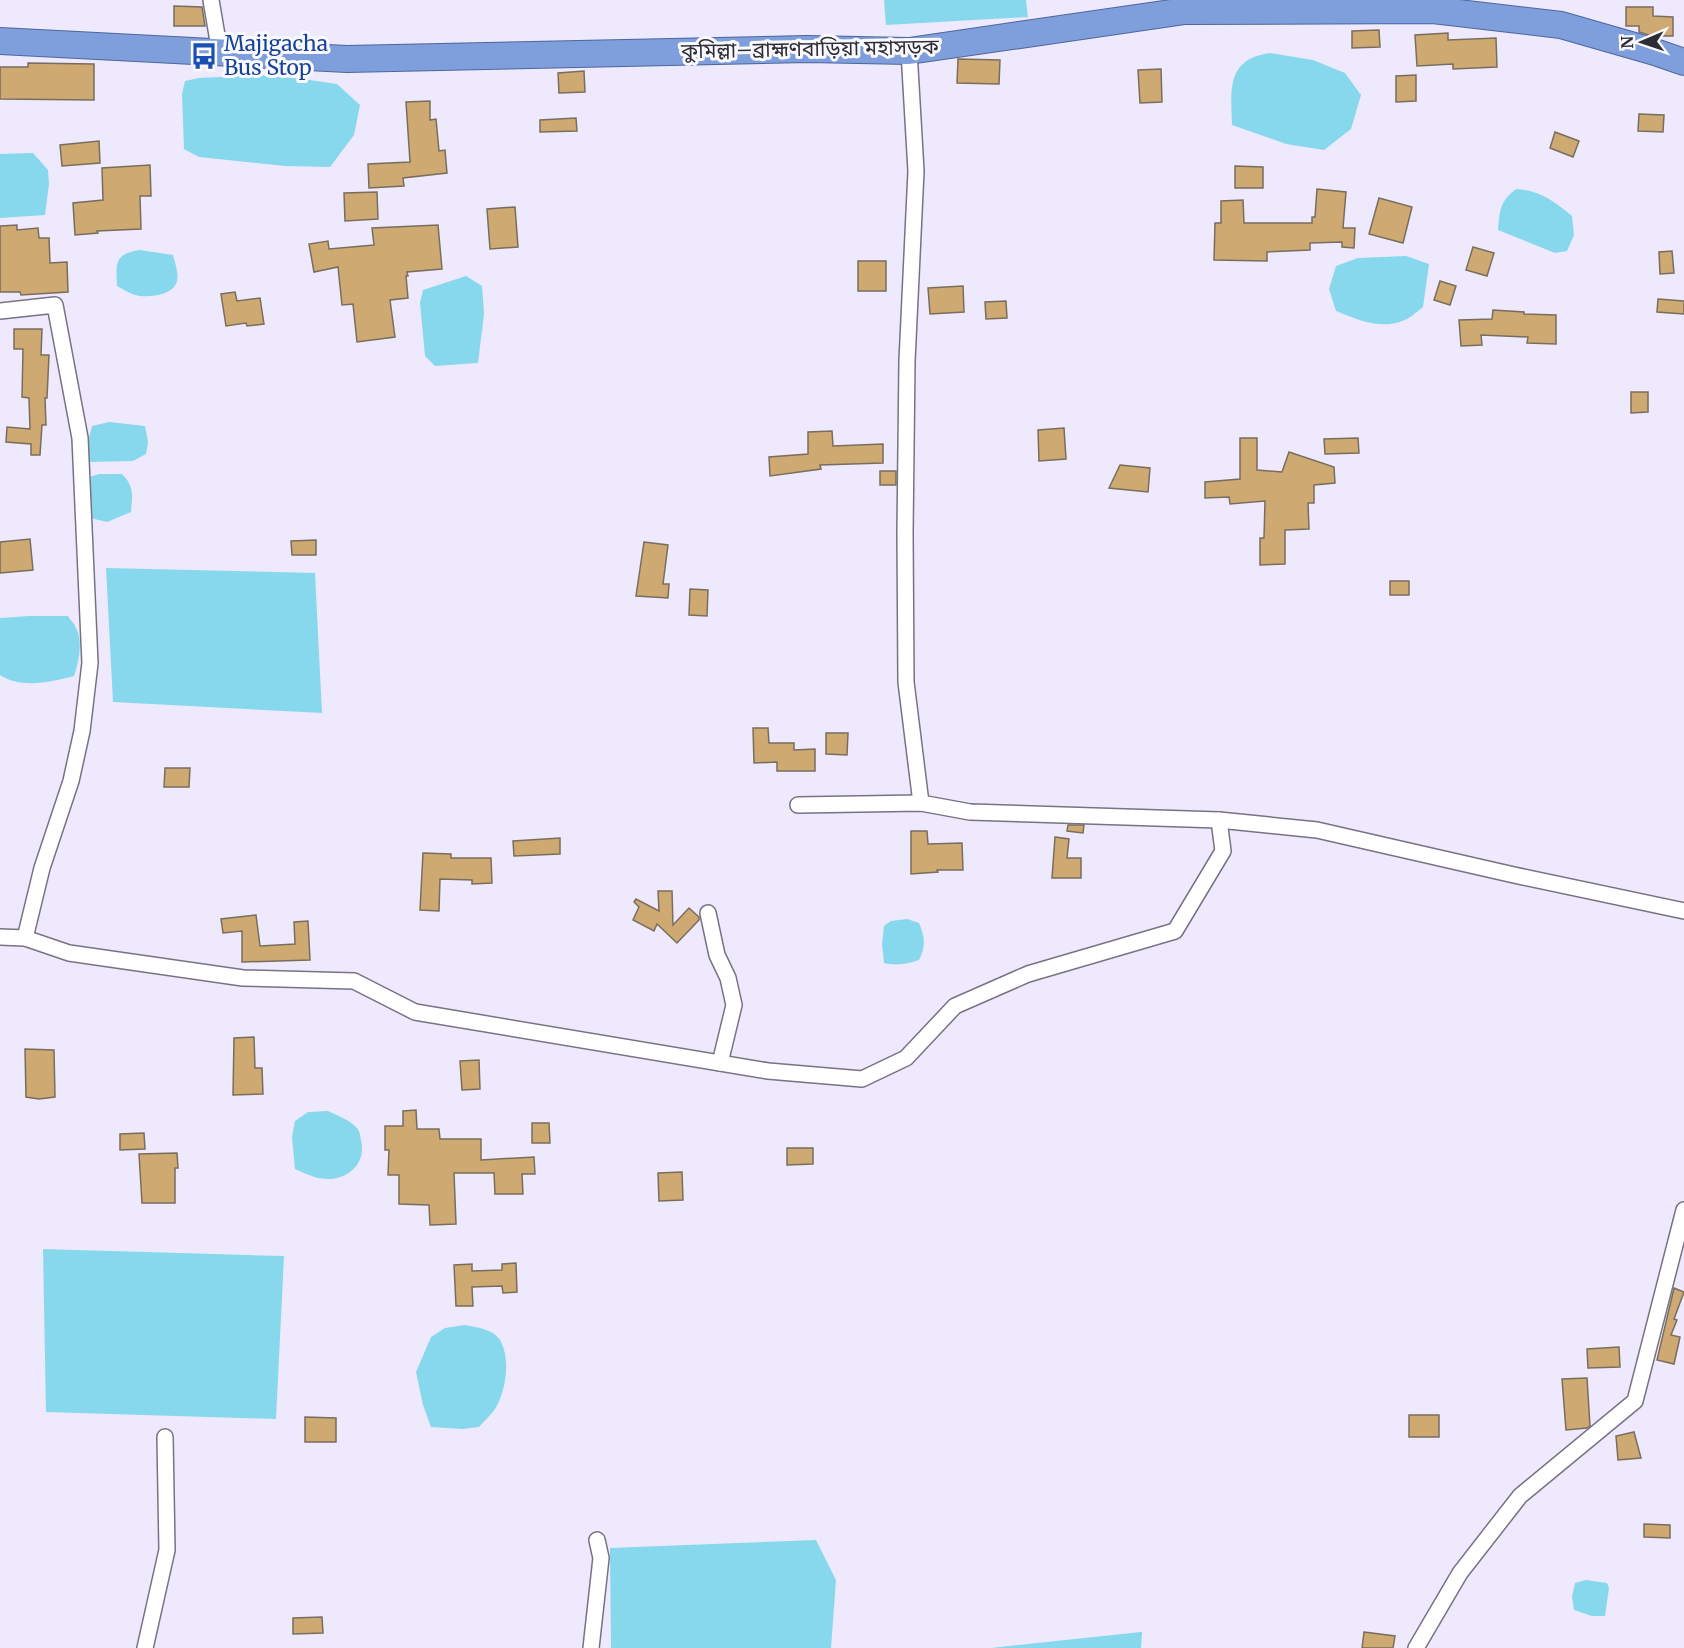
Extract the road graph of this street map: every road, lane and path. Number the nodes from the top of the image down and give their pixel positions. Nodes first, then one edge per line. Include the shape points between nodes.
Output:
1 (211, 0) edge
2 (1432, 5) edge
3 (0, 41) edge
4 (909, 51) junction
5 (220, 52) junction
6 (1684, 62) edge
7 (0, 311) edge
8 (921, 803) junction
9 (798, 805) dead end
10 (1219, 820) junction
11 (1684, 911) edge
12 (708, 913) dead end
13 (0, 937) edge
14 (25, 938) junction
15 (720, 1063) junction
16 (1684, 1210) edge
17 (165, 1437) dead end
18 (597, 1540) dead end
19 (145, 1648) edge
20 (591, 1648) edge
21 (1416, 1648) edge

1 - 5 street
2 - 4 highway, কুমিল্লা–ব্রাহ্মণবাড়িয়া মহাসড়ক via 1185,11
2 - 6 highway, কুমিল্লা–ব্রাহ্মণবাড়িয়া মহাসড়ক via 1561,25
3 - 5 highway, কুমিল্লা–ব্রাহ্মণবাড়িয়া মহাসড়ক
4 - 5 highway, কুমিল্লা–ব্রাহ্মণবাড়িয়া মহাসড়ক via 807,49 346,59
4 - 8 street via 916,171 907,361 906,682
7 - 14 street via 55,305 80,438 88,609 90,663 82,730
8 - 9 street
8 - 10 street via 970,812
10 - 11 street via 1317,830
10 - 15 street via 1223,851 1175,931 1028,974 955,1006 906,1058 862,1079
12 - 15 street via 734,1005
13 - 14 street
14 - 15 street via 69,953 243,978 354,981 415,1012
16 - 21 street via 1635,1401 1520,1496 1460,1573
17 - 19 street via 167,1550
18 - 20 street via 601,1558

